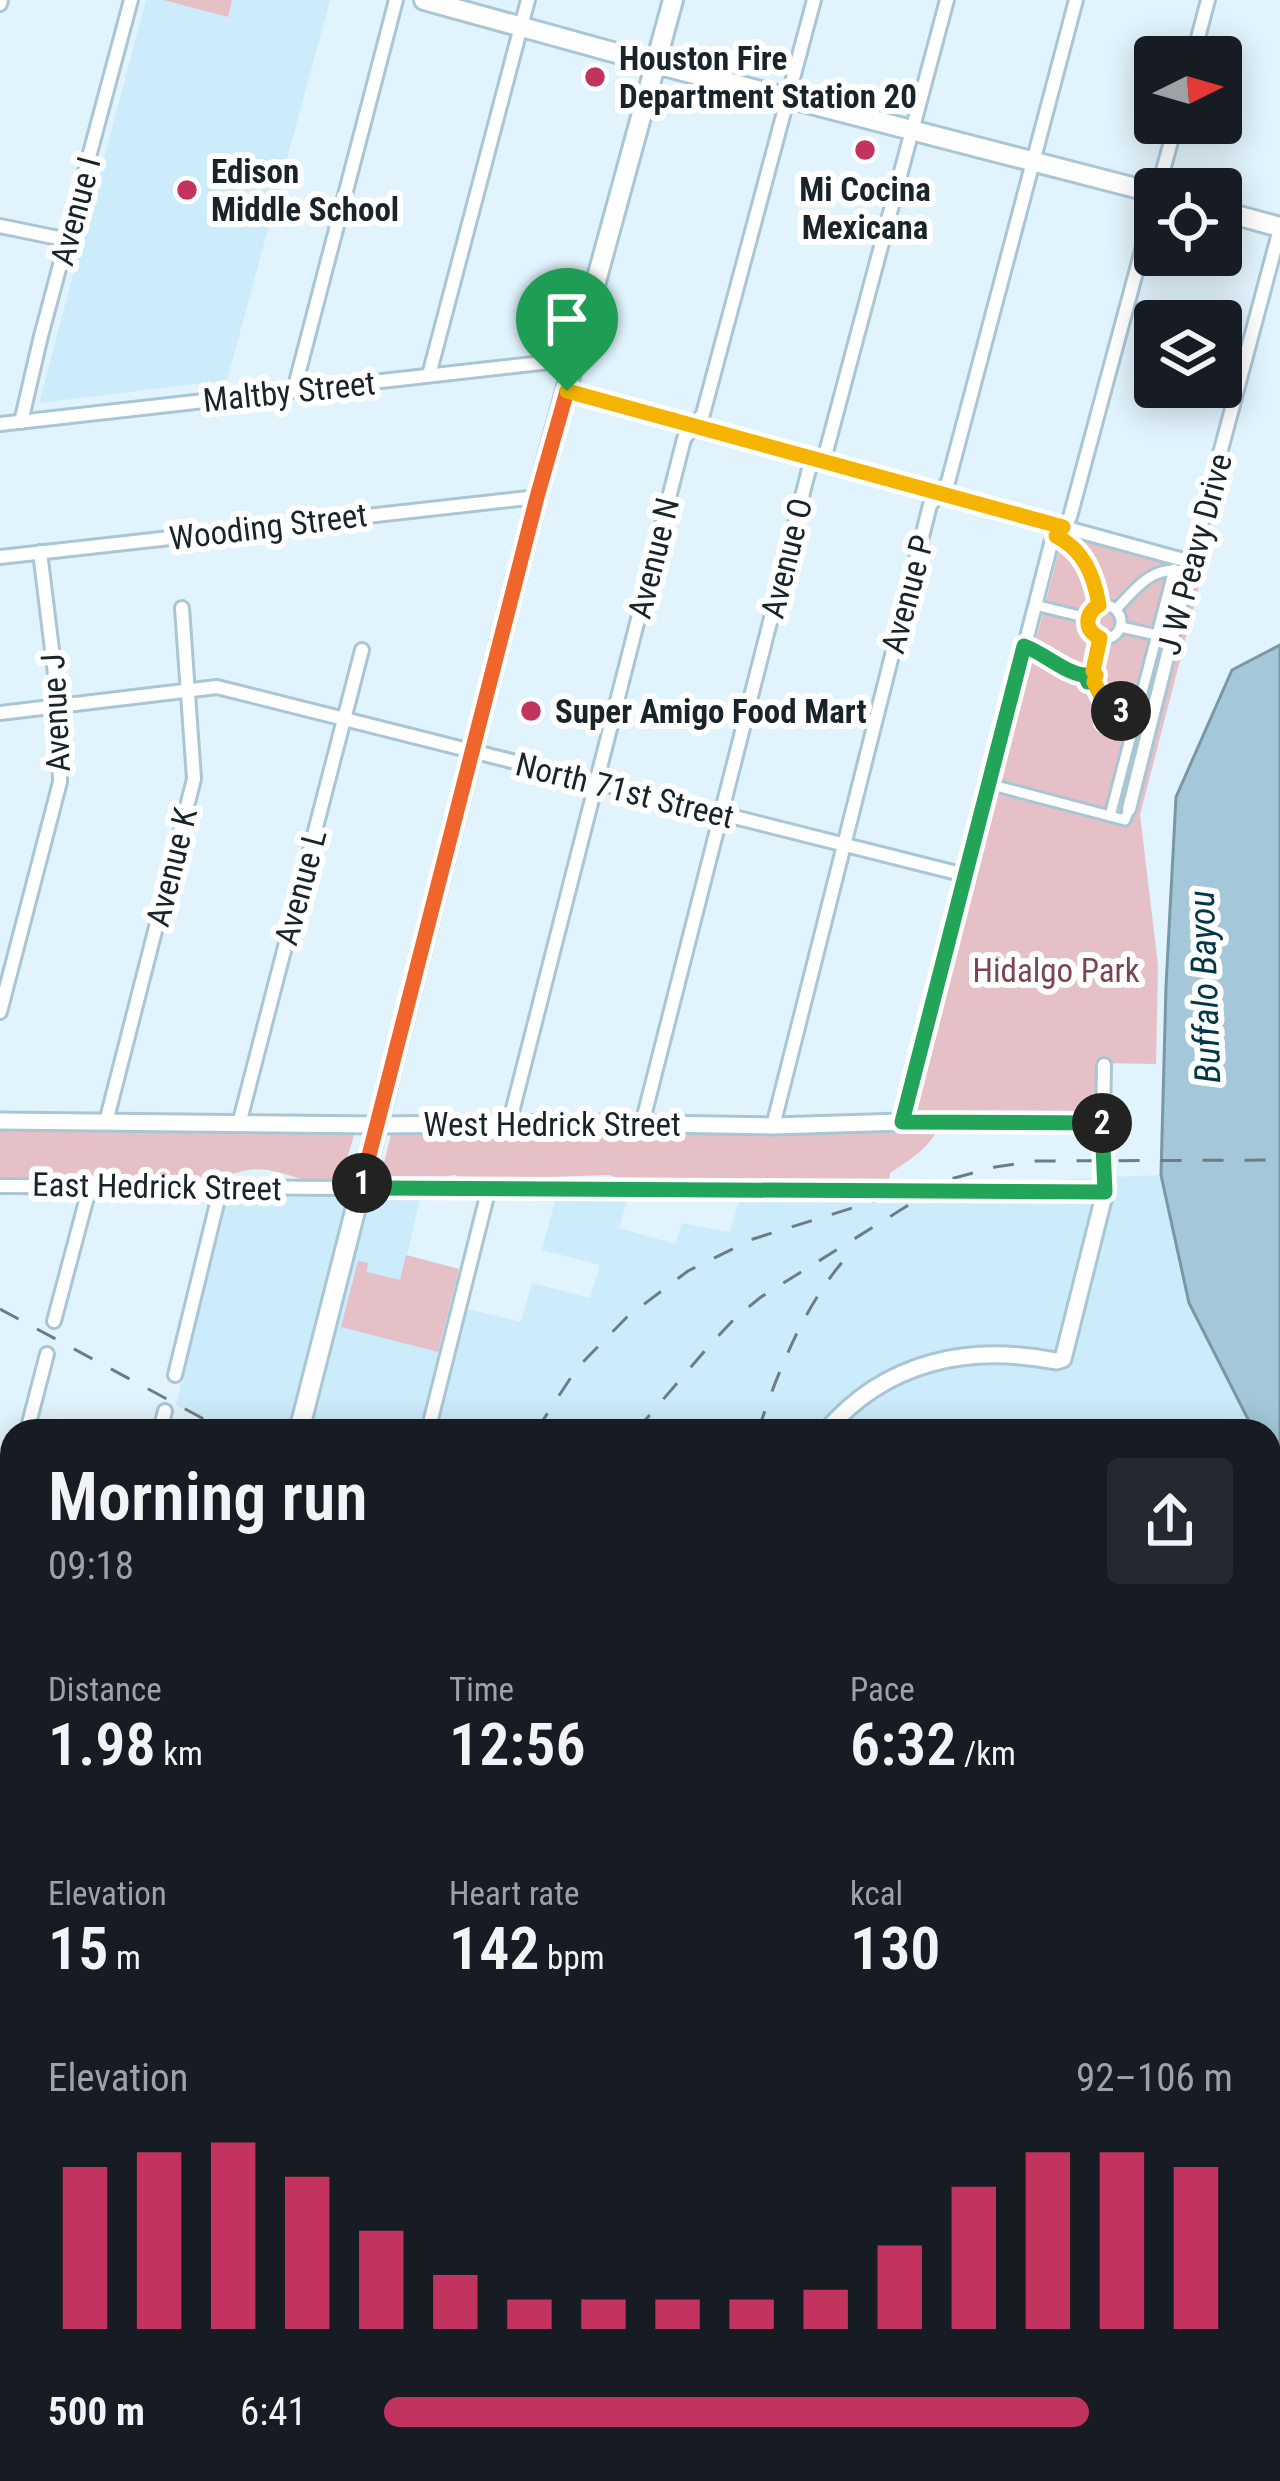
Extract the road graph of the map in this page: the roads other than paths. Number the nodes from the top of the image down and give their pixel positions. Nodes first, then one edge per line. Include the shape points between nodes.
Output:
1 (131, 0) edge
2 (396, 0) edge
3 (424, 0) edge
4 (528, 0) edge
5 (673, 0) edge
6 (814, 0) edge
7 (947, 0) edge
8 (1076, 0) edge
9 (1208, 0) edge
10 (521, 27) junction
11 (1199, 36) edge
12 (656, 64) junction
13 (788, 98) junction
14 (912, 130) junction
15 (1034, 161) junction
16 (1134, 189) edge
17 (1242, 217) edge
18 (0, 226) edge
19 (1280, 228) edge
20 (68, 240) junction
21 (1134, 276) edge
22 (577, 359) junction
23 (429, 375) junction
24 (294, 390) junction
25 (567, 391) junction
26 (21, 422) junction
27 (0, 424) edge
28 (694, 426) junction
29 (819, 459) junction
30 (940, 492) junction
31 (537, 497) junction
32 (1059, 531) junction
33 (40, 552) junction
34 (0, 557) edge
35 (1185, 568) junction
36 (1035, 605) junction
37 (1099, 605) junction
38 (182, 608) dead end
39 (1116, 609) junction
40 (1088, 618) junction
41 (1120, 627) junction
42 (1157, 635) junction
43 (1100, 638) junction
44 (1024, 646) junction
45 (362, 650) dead end
46 (1090, 676) junction
47 (187, 690) junction
48 (59, 707) junction
49 (1108, 709) dead end
50 (0, 712) edge
51 (344, 718) junction
52 (472, 752) junction
53 (595, 782) junction
54 (1000, 787) dead end
55 (1129, 809) joint
56 (720, 814) junction
57 (1110, 816) junction
58 (842, 844) junction
59 (965, 875) junction
60 (0, 1012) edge
61 (1104, 1065) dead end
62 (0, 1121) edge
63 (106, 1122) junction
64 (902, 1122) junction
65 (239, 1124) junction
66 (509, 1124) junction
67 (642, 1124) junction
68 (1103, 1124) junction
69 (376, 1125) junction
70 (772, 1126) junction
71 (0, 1186) edge
72 (90, 1186) junction
73 (221, 1187) junction
74 (361, 1188) junction
75 (489, 1189) junction
76 (1105, 1192) junction
77 (54, 1321) dead end
78 (47, 1354) dead end
79 (175, 1375) dead end
80 (165, 1411) dead end
81 (31, 1419) edge
82 (163, 1419) edge
83 (301, 1419) edge
84 (431, 1419) edge
85 (838, 1419) edge

1 - 20 street, Avenue I
2 - 24 street
3 - 10 main road
4 - 10 street
5 - 12 main road
6 - 13 street, Avenue N
7 - 14 street, Avenue O
8 - 15 street, Avenue P
9 - 11 street
10 - 12 main road
10 - 23 street
12 - 13 main road
12 - 22 main road
13 - 14 main road
13 - 28 street, Avenue N
14 - 15 main road
14 - 29 street, Avenue O
15 - 16 main road
15 - 30 street, Avenue P
17 - 19 main road
18 - 20 street
19 - 35 street, J W Peavy Drive
20 - 26 street, Avenue I
21 - 32 street via 1070,517
22 - 23 street, Maltby Street
22 - 25 main road
23 - 24 street, Maltby Street
24 - 26 street, Maltby Street
25 - 28 street
25 - 31 main road
26 - 27 street, Maltby Street
28 - 29 street
28 - 53 street, Avenue N via 683,439
29 - 30 street
29 - 56 street, Avenue O via 809,469
30 - 32 street
30 - 58 street, Avenue P
31 - 33 street, Wooding Street
31 - 52 main road
32 - 35 street
32 - 36 street
32 - 37 street via 1087,563
33 - 34 street, Wooding Street
33 - 48 street, Avenue J
35 - 39 street via 1149,578
35 - 42 street
35 - 55 street, J W Peavy Drive
36 - 40 street
36 - 44 street
37 - 39 street
37 - 40 street
38 - 47 street, Avenue K
39 - 41 street
40 - 43 street
41 - 42 street
41 - 43 street
42 - 57 street
43 - 46 street
44 - 46 street via 1071,674
44 - 59 street
45 - 51 street, Avenue L
46 - 49 street
47 - 48 street, North 71st Street
47 - 51 street, North 71st Street via 218,687
47 - 63 street, Avenue K via 194,779
48 - 50 street, North 71st Street
48 - 60 street, Avenue J via 60,782
51 - 52 street, North 71st Street
51 - 65 street, Avenue L
52 - 53 street, North 71st Street
52 - 69 main road
53 - 56 street, North 71st Street
53 - 66 street, Avenue N
54 - 57 street
55 - 57 street via 1125,820
56 - 58 street, North 71st Street
56 - 67 street, Avenue O
58 - 59 street, North 71st Street
58 - 70 street, Avenue P
59 - 64 street
61 - 68 street
62 - 63 street, West Hedrick Street
63 - 65 street, West Hedrick Street
64 - 68 street, West Hedrick Street
64 - 70 street, West Hedrick Street
65 - 69 street, West Hedrick Street
66 - 67 street, West Hedrick Street
66 - 69 street, West Hedrick Street
67 - 70 street, West Hedrick Street
68 - 76 street
69 - 74 main road
71 - 72 street, East Hedrick Street
72 - 73 street, East Hedrick Street
72 - 77 street
73 - 74 street, East Hedrick Street
73 - 79 street
74 - 75 street, East Hedrick Street
74 - 83 main road
75 - 76 street, East Hedrick Street
75 - 84 street
76 - 85 street via 1063,1359 982,1354 920,1367 859,1397
78 - 81 street
80 - 82 street

